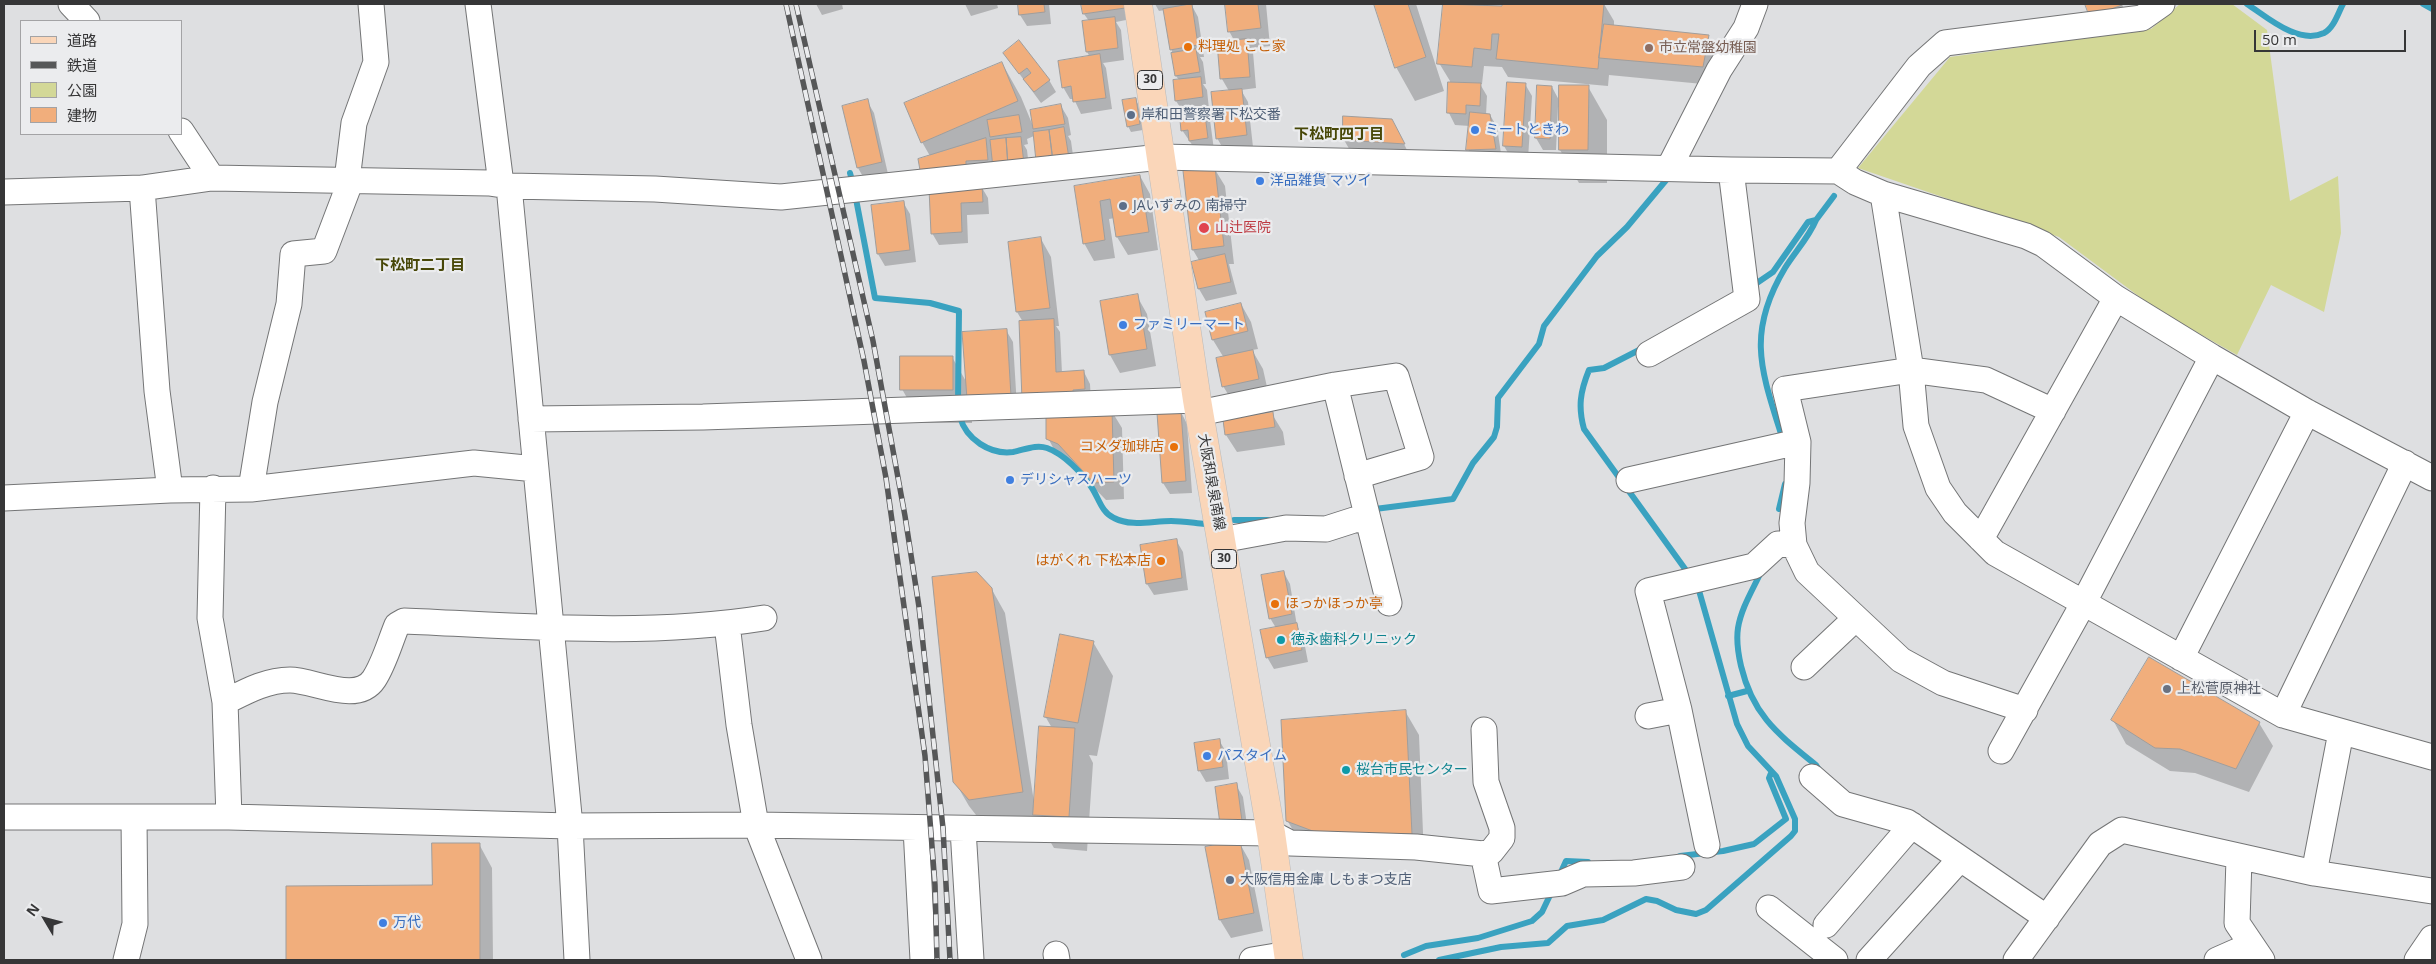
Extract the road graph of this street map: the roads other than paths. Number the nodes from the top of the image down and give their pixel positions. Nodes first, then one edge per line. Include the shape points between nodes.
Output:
1 (72, 4) edge
2 (371, 4) edge
3 (478, 4) edge
4 (1138, 4) edge
5 (1755, 4) edge
6 (2162, 4) edge
7 (86, 20) edge
8 (182, 133) edge
9 (1161, 157) junction
10 (1669, 168) junction
11 (1731, 170) junction
12 (1838, 171) junction
13 (212, 178) junction
14 (349, 180) junction
15 (505, 185) junction
16 (142, 188) junction
17 (4, 192) edge
18 (1883, 194) junction
19 (2116, 298) junction
20 (1649, 354) dead end
21 (2212, 357) junction
22 (1911, 370) junction
23 (1335, 385) junction
24 (1198, 407) junction
25 (2053, 411) junction
26 (2307, 412) junction
27 (531, 419) junction
28 (1798, 442) junction
29 (2406, 463) junction
30 (536, 469) junction
31 (1357, 476) junction
32 (2432, 478) edge
33 (1629, 480) dead end
34 (213, 488) junction
35 (251, 489) junction
36 (170, 490) junction
37 (4, 498) edge
38 (1368, 519) junction
39 (1982, 539) junction
40 (1221, 540) junction
41 (1794, 545) junction
42 (1389, 603) dead end
43 (2083, 604) junction
44 (764, 618) dead end
45 (1856, 618) junction
46 (728, 624) junction
47 (550, 627) junction
48 (2181, 658) junction
49 (1804, 667) dead end
50 (225, 702) junction
51 (1679, 710) junction
52 (2025, 710) junction
53 (2283, 715) junction
54 (1648, 716) dead end
55 (1484, 730) dead end
56 (2341, 732) junction
57 (2001, 752) dead end
58 (2432, 757) edge
59 (1812, 777) dead end
60 (4, 817) edge
61 (134, 817) junction
62 (229, 817) junction
63 (756, 825) junction
64 (1912, 825) junction
65 (570, 826) junction
66 (916, 828) junction
67 (963, 829) junction
68 (1271, 833) junction
69 (1707, 845) dead end
70 (1483, 854) junction
71 (2239, 858) junction
72 (1960, 859) junction
73 (1682, 867) dead end
74 (2314, 873) junction
75 (2432, 891) edge
76 (1769, 908) dead end
77 (2047, 918) junction
78 (1826, 925) dead end
79 (2432, 938) edge
80 (2256, 953) edge
81 (1288, 957) edge
82 (126, 960) edge
83 (577, 960) edge
84 (809, 960) edge
85 (923, 960) edge
86 (971, 960) edge
87 (1252, 960) edge
88 (1835, 960) edge
89 (1869, 960) edge
90 (2016, 960) edge
91 (2216, 960) edge
92 (2416, 960) edge

1 - 7 street
2 - 14 street via 376,62 354,123
3 - 15 street
4 - 9 main road, 大阪和泉泉南線 / 30
5 - 10 street via 1746,28 1719,70
6 - 12 street via 2142,18 1945,43 1919,66
8 - 13 street
9 - 10 street
9 - 15 street via 781,197 655,188
9 - 24 main road, 大阪和泉泉南線 / 30
10 - 11 street
11 - 12 street
11 - 20 street via 1746,299
12 - 18 street
13 - 14 street
13 - 16 street
14 - 15 street
14 - 35 street via 324,251 293,254 288,304 265,402
15 - 27 street
16 - 17 street
16 - 36 street via 157,392
18 - 19 street via 2043,244
18 - 22 street
19 - 21 street
19 - 25 street
21 - 26 street
21 - 43 street
22 - 25 street via 1986,380
22 - 28 street via 1786,389
22 - 39 street via 1916,426 1938,488 1955,513
23 - 24 street
23 - 31 street
23 - 31 street via 1396,376 1421,457
24 - 27 street
24 - 40 main road, 大阪和泉泉南線 / 30
25 - 39 street
26 - 29 street
26 - 48 street
27 - 30 street
28 - 33 street
28 - 41 street via 1792,523
29 - 32 street
29 - 53 street
30 - 35 street via 474,463
30 - 47 street
31 - 38 street
34 - 35 street
34 - 36 street
34 - 50 street via 210,618
36 - 37 street
38 - 40 street via 1326,529 1286,528
38 - 42 street
39 - 43 street via 1996,553
40 - 68 main road, 大阪和泉泉南線 / 30
41 - 45 street via 1807,572
41 - 51 street via 1778,544 1754,566 1648,590
43 - 48 street
43 - 52 street
44 - 46 street
45 - 49 street
45 - 52 street via 1901,660 1943,683
46 - 47 street via 646,629
46 - 63 street
47 - 50 street via 404,621 397,625 374,680 364,688 349,691 290,680 260,685
47 - 65 street
48 - 53 street
50 - 62 street
51 - 54 street
51 - 69 street
52 - 57 street
53 - 56 street
55 - 70 street via 1486,782 1502,828 1502,838 1491,852
56 - 58 street
56 - 74 street
59 - 64 street via 1843,804
60 - 61 street
61 - 62 street
61 - 82 street via 135,924
62 - 65 street
63 - 65 street
63 - 66 street
63 - 84 street
64 - 72 street
64 - 78 street
65 - 83 street
66 - 67 street
66 - 85 street
67 - 68 street
67 - 86 street
68 - 70 street via 1290,843 1416,847
68 - 81 main road, 大阪和泉泉南線 / 30
70 - 73 street via 1491,891 1534,895 1582,874 1634,883
71 - 74 street
71 - 77 street via 2122,830 2100,844
71 - 80 street via 2238,923
72 - 77 street
72 - 89 street
74 - 75 street
76 - 88 street
77 - 90 street
79 - 92 street
80 - 91 street
81 - 87 street

